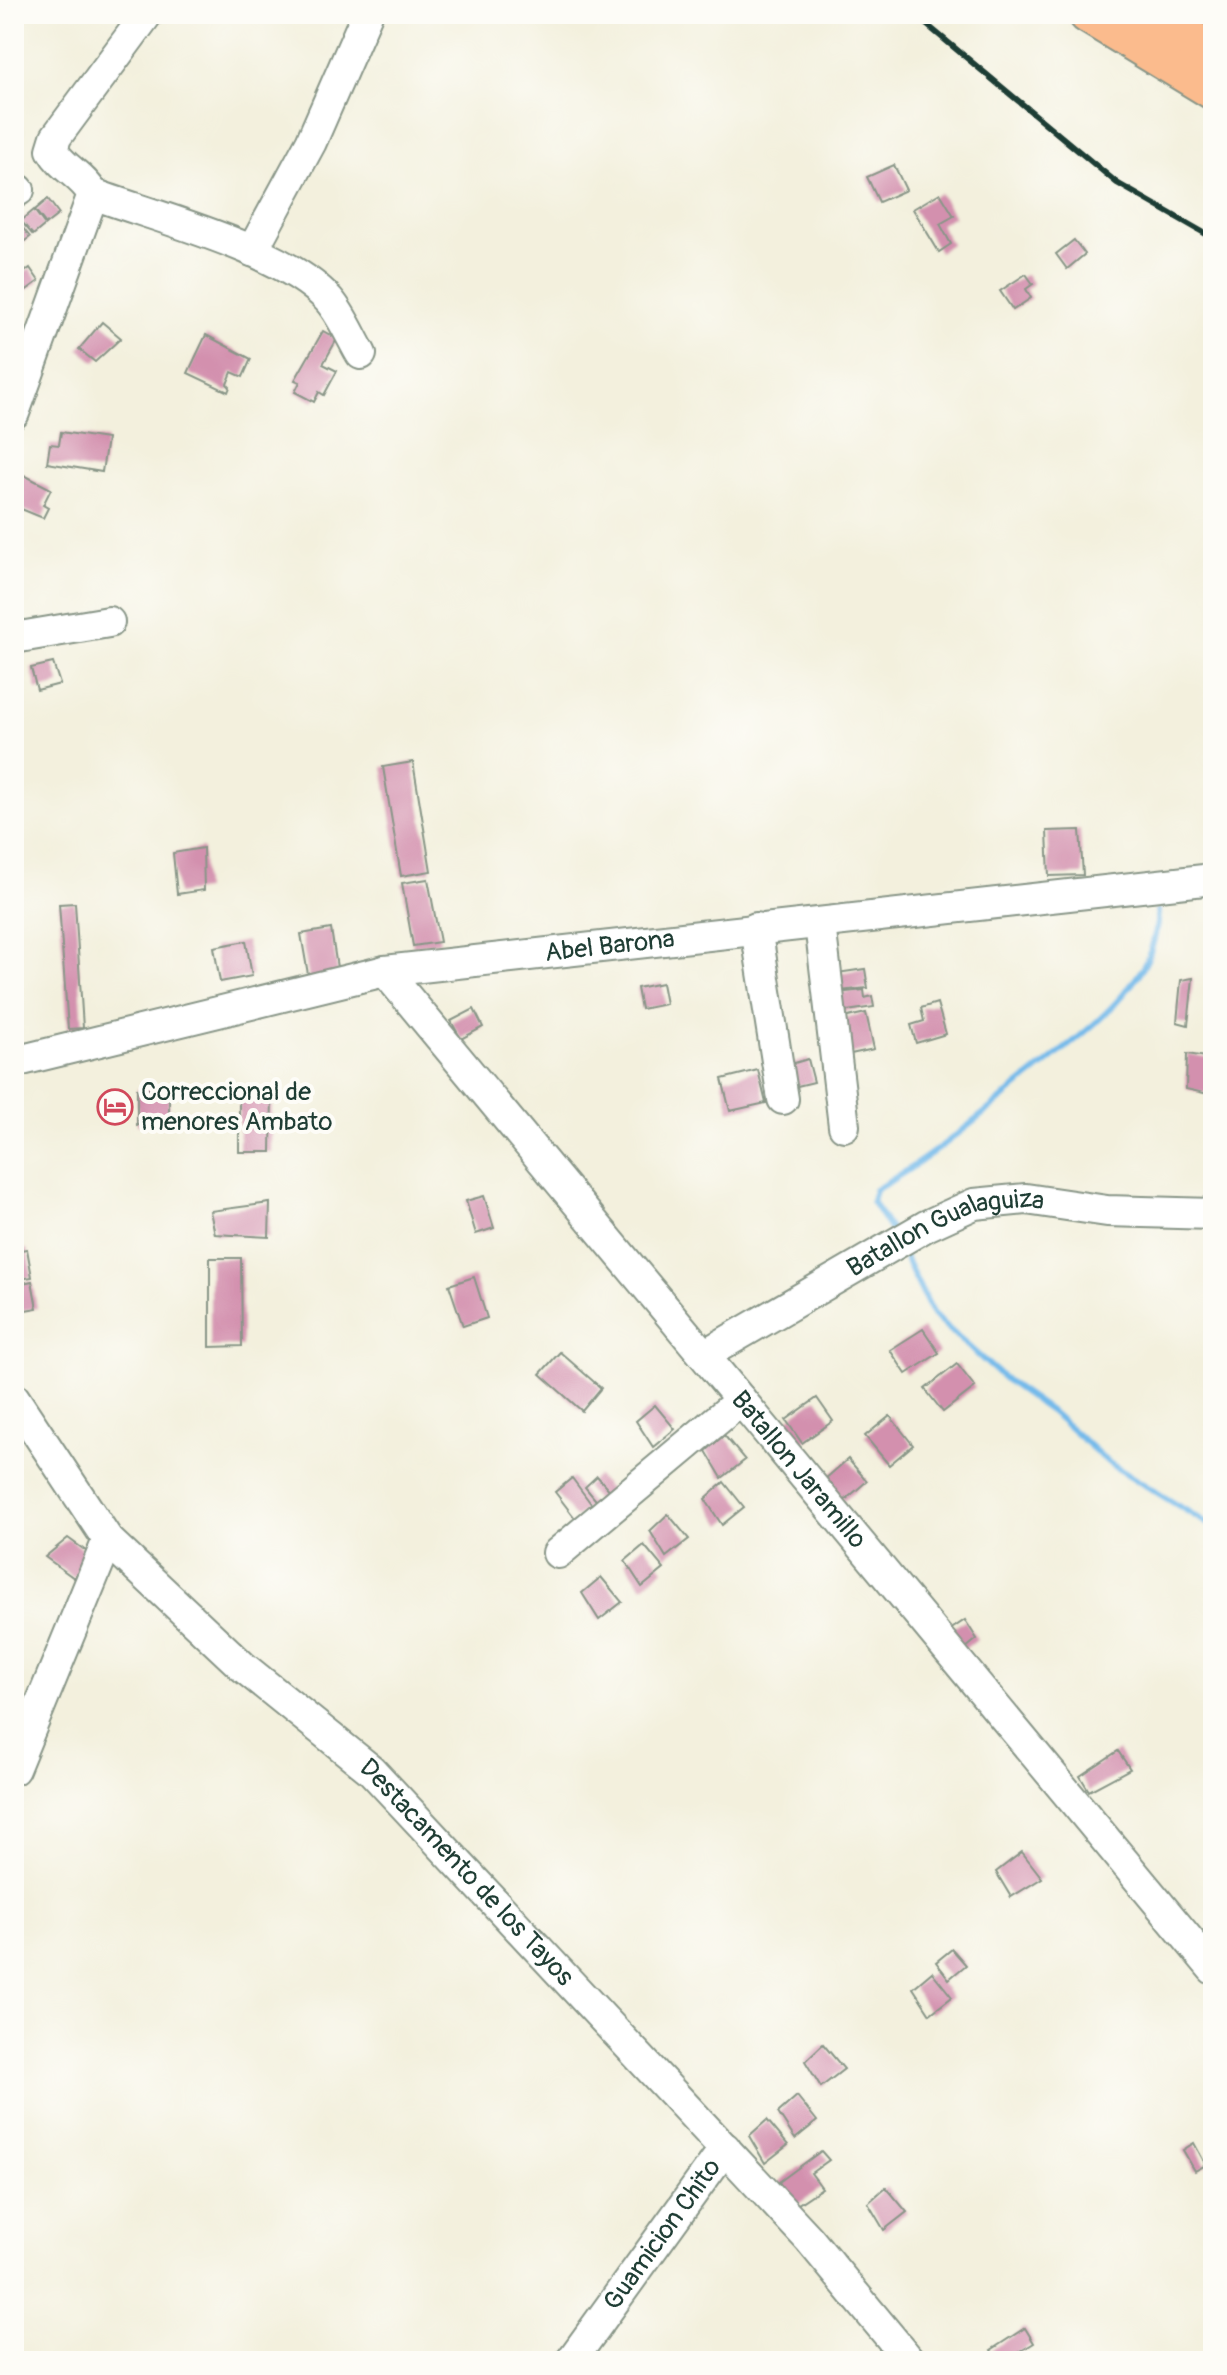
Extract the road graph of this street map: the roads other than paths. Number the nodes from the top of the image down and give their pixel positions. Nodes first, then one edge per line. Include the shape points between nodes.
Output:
1 (147, 14) edge
2 (367, 14) edge
3 (1088, 14) edge
4 (1153, 15) edge
5 (1213, 53) edge
6 (1213, 90) edge
7 (93, 194) junction
8 (252, 251) junction
9 (361, 354) dead end
10 (14, 413) edge
11 (109, 622) dead end
12 (14, 638) edge
13 (1213, 879) edge
14 (820, 924) junction
15 (756, 928) junction
16 (385, 971) junction
17 (14, 1062) edge
18 (783, 1099) dead end
19 (844, 1126) dead end
20 (1213, 1214) edge
21 (704, 1355) junction
22 (14, 1398) edge
23 (741, 1400) junction
24 (108, 1540) junction
25 (558, 1553) dead end
26 (14, 1769) edge
27 (1213, 1969) edge
28 (725, 2148) junction
29 (571, 2361) edge
30 (910, 2361) edge

1 - 7 street via 56,137 52,150 57,160 84,178
2 - 8 street via 311,142
3 - 6 main road
4 - 5 main road
7 - 8 street
7 - 10 street
8 - 9 street via 303,276 331,302
11 - 12 street
13 - 14 street, Abel Barona
14 - 15 street, Abel Barona
14 - 19 street
15 - 16 street, Abel Barona
15 - 18 street
16 - 17 street, Abel Barona
16 - 21 street, Batallon Jaramillo
20 - 21 street, Batallon Gualaguiza via 1107,1211 1026,1199 974,1204 926,1226
21 - 23 street, Batallon Jaramillo
22 - 24 street, Destacamento de los Tayos
23 - 25 street
23 - 27 street, Batallon Jaramillo
24 - 26 street
24 - 28 street, Destacamento de los Tayos via 242,1666 371,1770
28 - 29 street, Guamicion Chito
28 - 30 street, Destacamento de los Tayos

